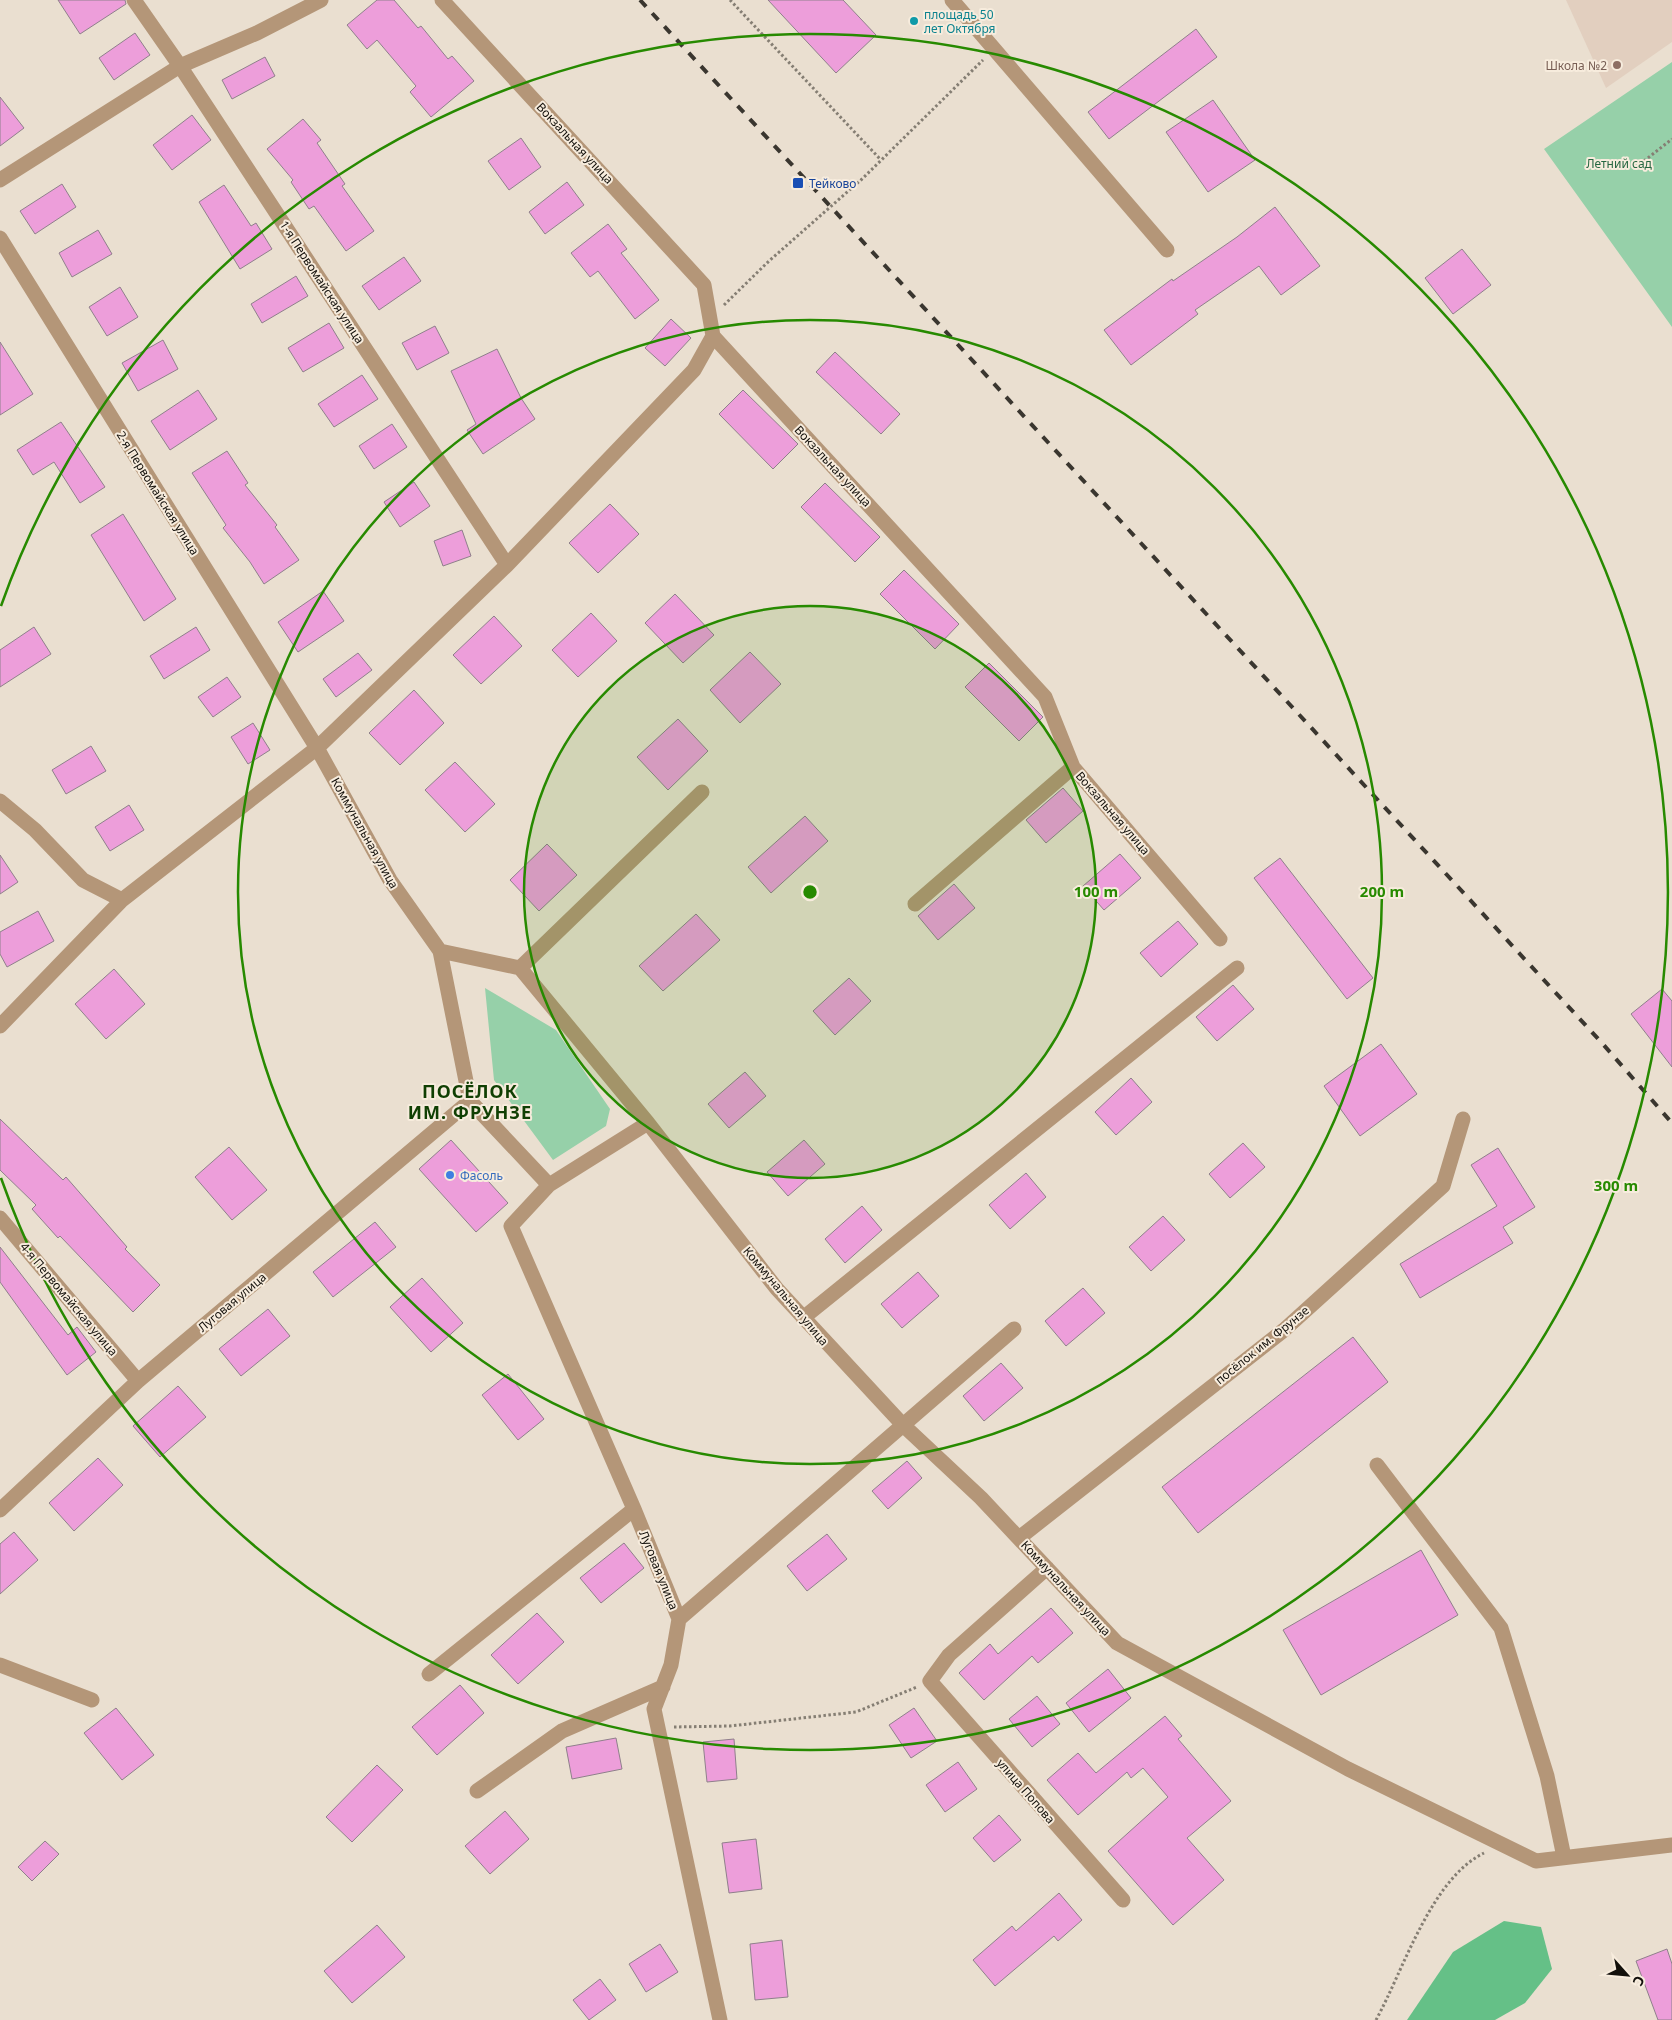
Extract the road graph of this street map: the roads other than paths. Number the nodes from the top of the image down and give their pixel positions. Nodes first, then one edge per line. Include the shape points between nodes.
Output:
1 (134, 0) edge
2 (321, 0) edge
3 (442, 0) edge
4 (952, 0) edge
5 (180, 66) junction
6 (0, 180) edge
7 (0, 238) edge
8 (1167, 250) dead end
9 (713, 336) junction
10 (507, 565) junction
11 (317, 748) junction
12 (1073, 767) junction
13 (702, 792) dead end
14 (0, 801) edge
15 (122, 900) junction
16 (915, 904) dead end
17 (1220, 938) dead end
18 (440, 951) junction
19 (520, 968) junction
20 (1237, 968) dead end
21 (0, 1026) edge
22 (470, 1101) junction
23 (1463, 1119) dead end
24 (648, 1123) junction
25 (549, 1185) junction
26 (0, 1218) edge
27 (803, 1318) junction
28 (1014, 1329) dead end
29 (138, 1381) junction
30 (903, 1425) junction
31 (1377, 1465) dead end
32 (634, 1509) junction
33 (0, 1510) edge
34 (1019, 1538) junction
35 (1047, 1568) junction
36 (678, 1619) junction
37 (0, 1666) edge
38 (429, 1674) dead end
39 (663, 1687) junction
40 (92, 1700) dead end
41 (477, 1791) dead end
42 (1672, 1844) edge
43 (1564, 1857) junction
44 (1123, 1900) dead end
45 (720, 2020) edge

1 - 5 street, 1-я Первомайская улица
2 - 5 street via 257,33
3 - 9 street, Вокзальная улица via 704,285
4 - 8 street
5 - 6 street
5 - 10 street, 1-я Первомайская улица
7 - 11 street, 2-я Первомайская улица
9 - 10 street via 694,370
9 - 12 street, Вокзальная улица via 1045,697
10 - 11 street
11 - 15 street
11 - 18 street, Коммунальная улица via 390,880
12 - 16 street
12 - 17 street, Вокзальная улица
13 - 19 street
14 - 15 street via 35,830 83,880
15 - 21 street
18 - 19 street
18 - 22 street
19 - 24 street, Коммунальная улица
20 - 27 street
22 - 25 street
22 - 29 street, Луговая улица
23 - 34 street, посёлок им. Фрунзе via 1443,1186 1284,1330
24 - 25 street
24 - 27 street, Коммунальная улица
25 - 32 street, Луговая улица via 511,1226
26 - 29 street, 4-я Первомайская улица
27 - 30 street, Коммунальная улица
28 - 30 street
29 - 33 street, Луговая улица
30 - 34 street, Коммунальная улица
30 - 36 street
31 - 43 street via 1501,1628 1548,1776
32 - 36 street, Луговая улица
32 - 38 street
34 - 35 street, Коммунальная улица
35 - 43 street, Коммунальная улица via 1118,1643 1348,1769 1536,1861
35 - 44 street, улица Попова via 949,1655 930,1681
36 - 39 street, Луговая улица via 671,1666
37 - 40 street
39 - 41 street via 562,1731
39 - 45 street, Луговая улица via 654,1709
42 - 43 street, Коммунальная улица

